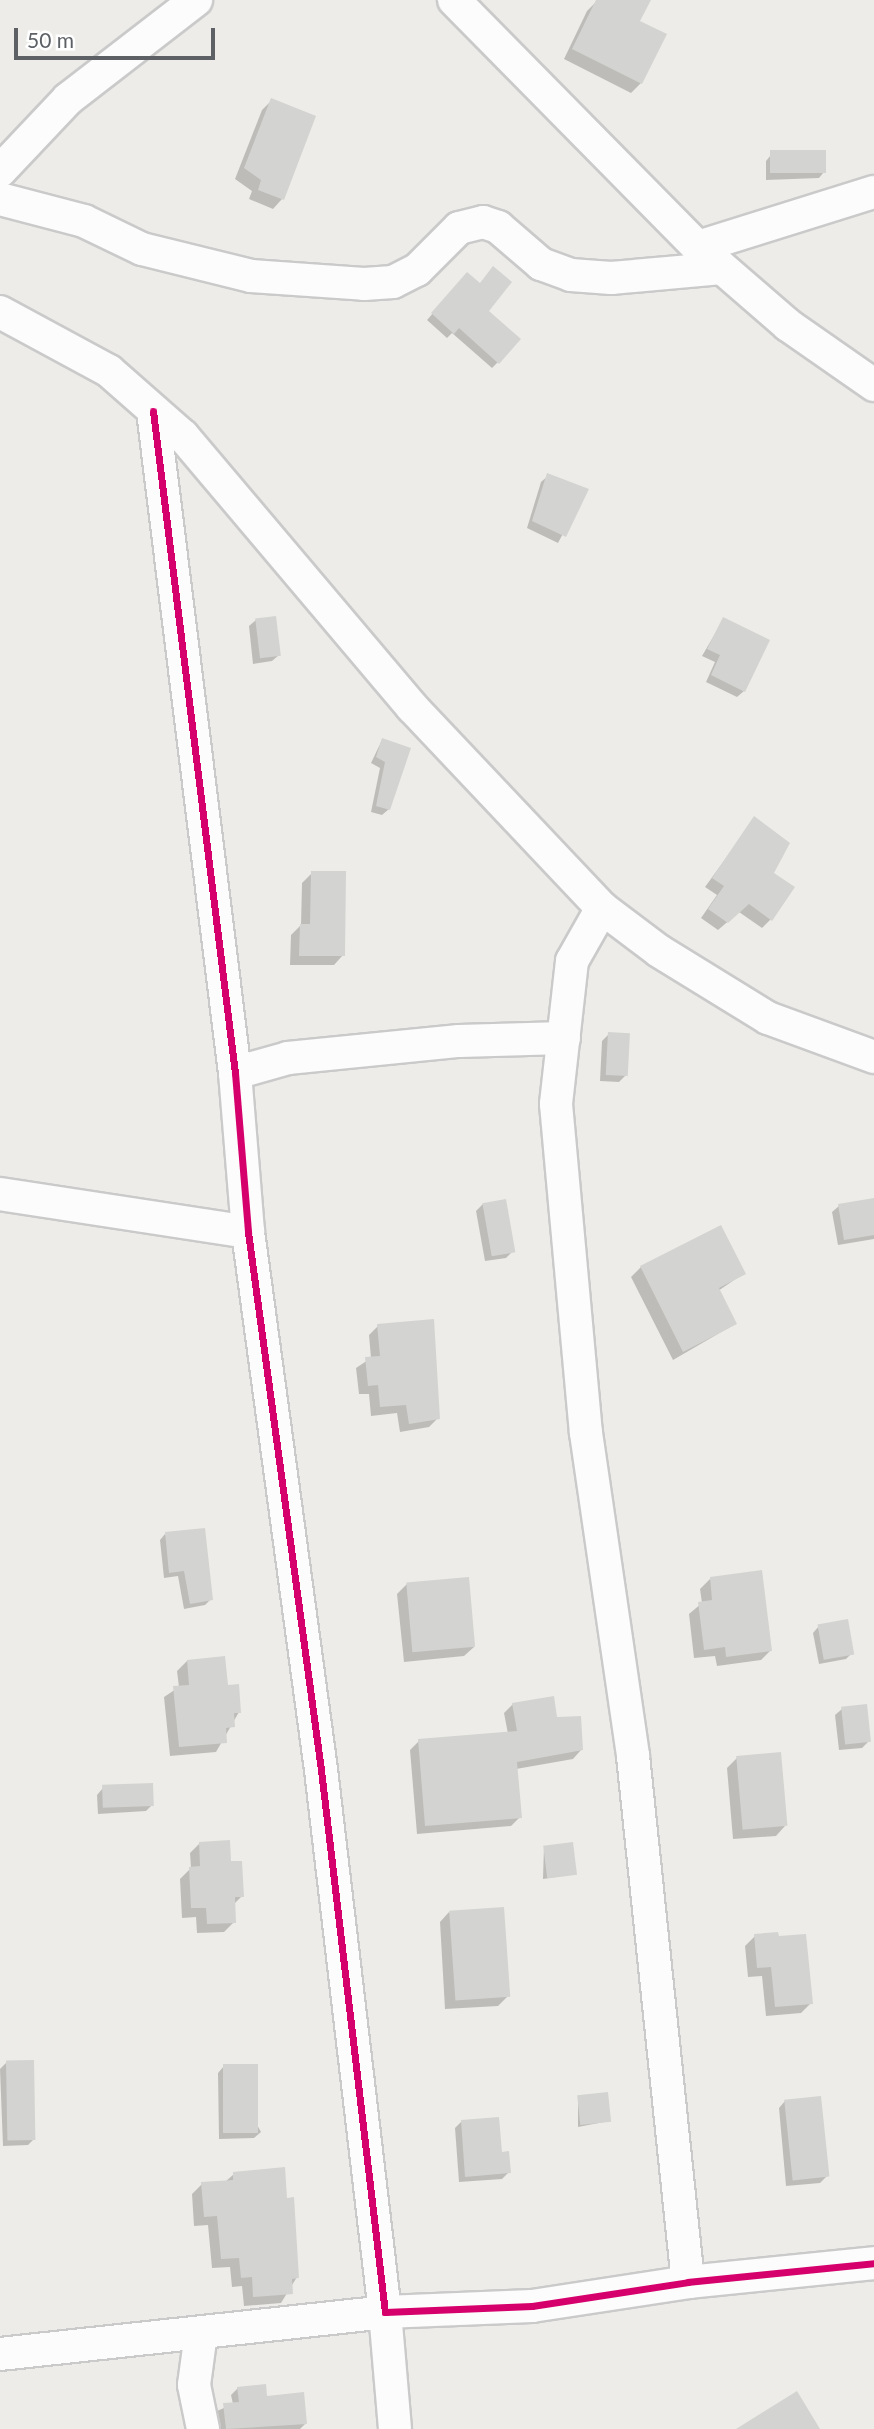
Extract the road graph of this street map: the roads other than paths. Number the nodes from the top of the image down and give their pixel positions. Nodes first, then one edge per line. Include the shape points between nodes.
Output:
1 (196, 0) edge
2 (454, 0) edge
3 (0, 171) edge
4 (874, 192) edge
5 (0, 199) edge
6 (698, 247) junction
7 (722, 268) junction
8 (0, 312) edge
9 (874, 384) edge
10 (153, 411) junction
11 (602, 908) junction
12 (564, 1038) junction
13 (874, 1057) edge
14 (234, 1073) junction
15 (0, 1194) edge
16 (248, 1232) junction
17 (874, 2263) edge
18 (688, 2282) junction
19 (386, 2312) junction
20 (201, 2333) junction
21 (0, 2354) edge
22 (203, 2429) edge
23 (395, 2429) edge

1 - 3 street via 68,99
2 - 6 street
4 - 6 street
5 - 7 street via 84,221 142,249 251,276 394,282 417,270 458,228 483,222 498,227 541,264 571,275 611,278
6 - 7 street
7 - 9 street via 788,325
8 - 10 street via 109,371
10 - 11 street via 216,473 412,707
10 - 14 street
11 - 12 street via 572,961
11 - 13 street via 659,951 768,1018
12 - 14 street via 459,1041 288,1058
12 - 18 street via 556,1104 585,1419 633,1756
14 - 16 street
15 - 16 street
16 - 19 street via 321,1770
17 - 18 street
18 - 19 street via 532,2306
19 - 20 street
19 - 23 street
20 - 21 street
20 - 22 street via 194,2385

